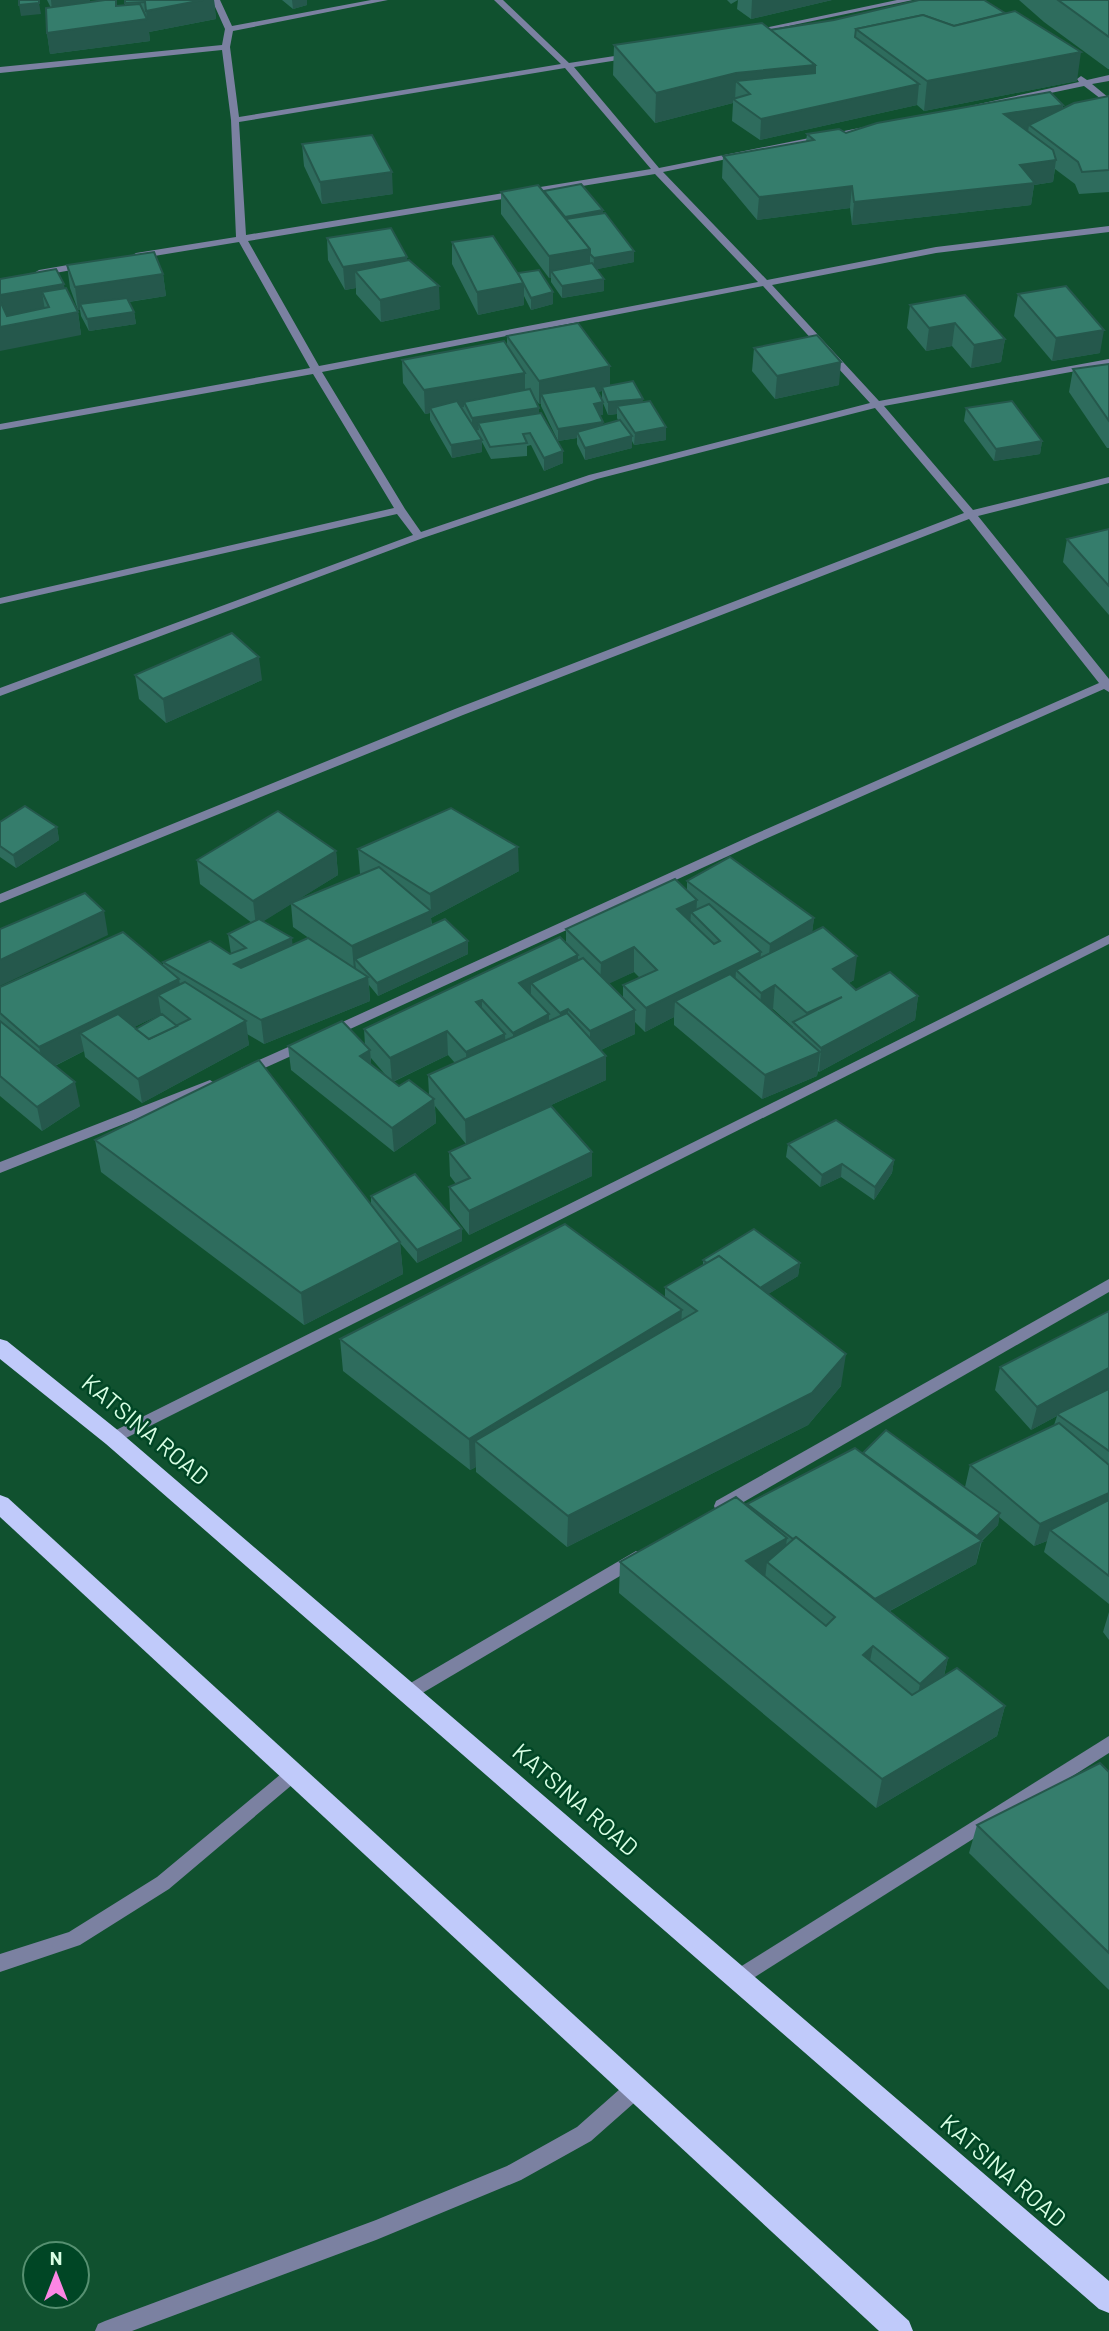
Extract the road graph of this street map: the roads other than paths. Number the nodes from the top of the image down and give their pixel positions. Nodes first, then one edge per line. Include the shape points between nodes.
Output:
1 (216, 0) edge
2 (384, 0) edge
3 (498, 0) edge
4 (909, 0) edge
5 (229, 29) junction
6 (733, 35) edge
7 (226, 47) junction
8 (638, 54) edge
9 (570, 68) junction
10 (0, 70) edge
11 (1076, 75) dead end
12 (1109, 79) edge
13 (1086, 83) junction
14 (1109, 102) edge
15 (952, 111) edge
16 (235, 120) junction
17 (885, 124) edge
18 (657, 171) junction
19 (1109, 229) edge
20 (241, 237) junction
21 (121, 258) edge
22 (94, 263) edge
23 (27, 275) edge
24 (766, 284) junction
25 (1109, 362) edge
26 (316, 370) junction
27 (877, 404) junction
28 (0, 427) edge
29 (1109, 480) edge
30 (400, 510) junction
31 (971, 514) junction
32 (419, 536) junction
33 (0, 601) edge
34 (1108, 685) edge
35 (0, 692) edge
36 (0, 900) edge
37 (1109, 939) edge
38 (0, 1168) edge
39 (1109, 1285) edge
40 (0, 1347) edge
41 (113, 1438) junction
42 (0, 1504) edge
43 (707, 1516) edge
44 (647, 1551) edge
45 (408, 1693) junction
46 (1109, 1744) edge
47 (293, 1774) junction
48 (0, 1963) edge
49 (738, 1978) junction
50 (636, 2088) junction
51 (1109, 2300) edge
52 (105, 2331) edge
53 (899, 2331) edge

1 - 5 street
2 - 5 street
3 - 9 street
4 - 6 street
5 - 7 street
7 - 10 street
7 - 16 street
8 - 9 street
9 - 16 street
9 - 18 street
11 - 13 street
12 - 13 street
13 - 14 street
13 - 15 street
16 - 20 street
17 - 18 street
18 - 20 street
18 - 24 street
19 - 24 street via 936,250
20 - 21 street
20 - 26 street
22 - 23 street
24 - 26 street
24 - 27 street
25 - 27 street
26 - 28 street
26 - 30 street
27 - 31 street
27 - 32 street via 593,477
29 - 31 street
30 - 32 street
30 - 33 street
31 - 34 street
31 - 36 street via 472,707
32 - 35 street
34 - 38 street via 757,838 233,1076
37 - 41 street
39 - 43 street
40 - 41 highway, KATSINA ROAD
41 - 45 highway, KATSINA ROAD
42 - 47 highway
44 - 45 street
45 - 49 highway, KATSINA ROAD
46 - 49 street
47 - 48 street via 163,1883 74,1939
47 - 50 highway
49 - 51 highway, KATSINA ROAD
50 - 52 street via 584,2134 514,2173
50 - 53 highway

